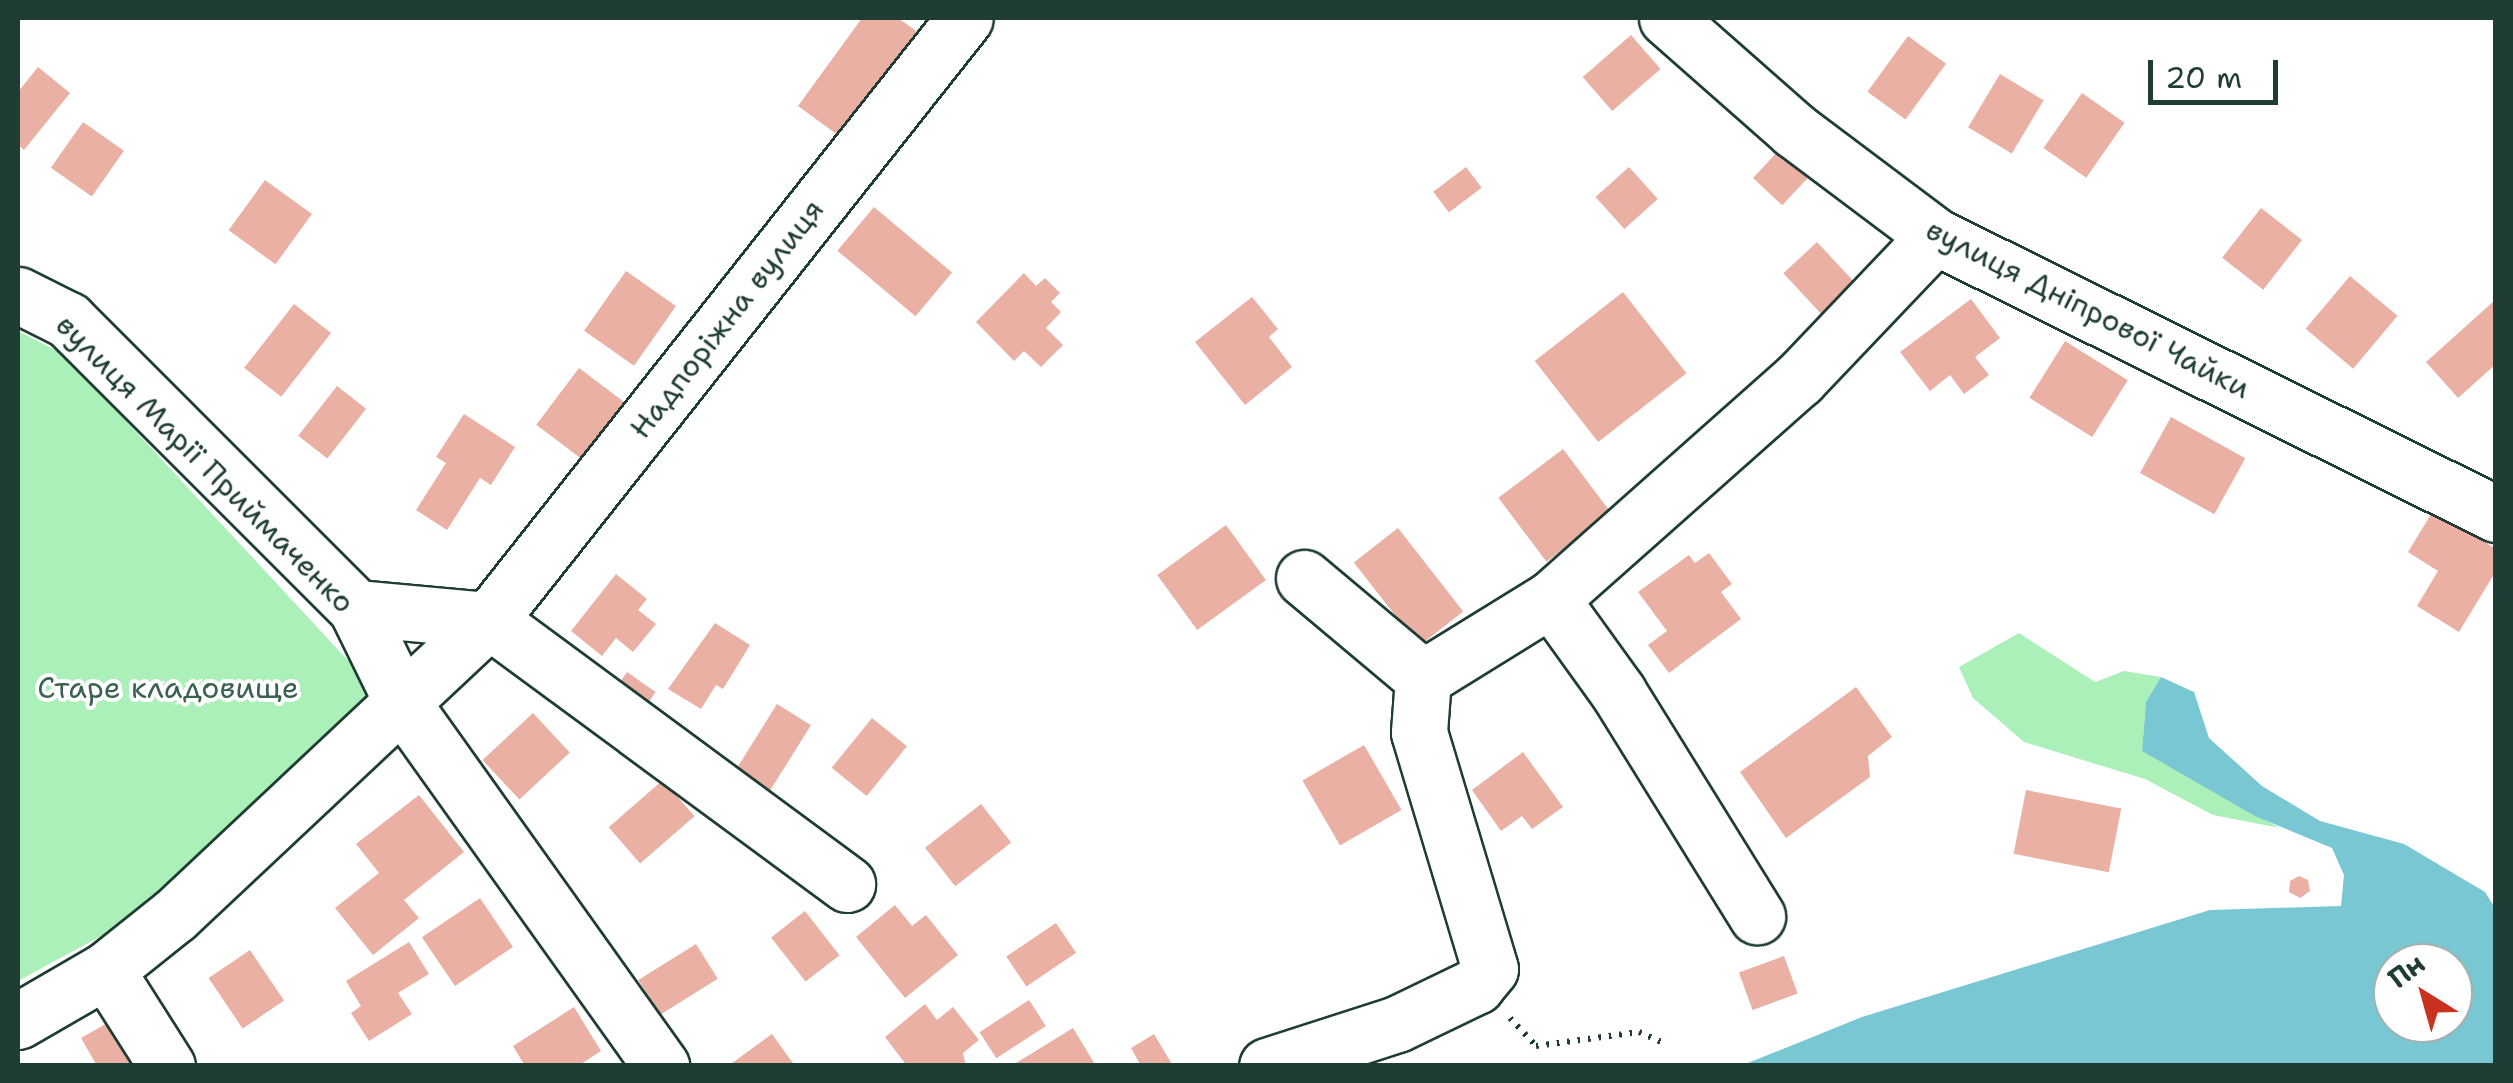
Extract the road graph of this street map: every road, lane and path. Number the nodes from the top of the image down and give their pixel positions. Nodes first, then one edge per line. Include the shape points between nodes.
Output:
1 (965, 18) edge
2 (1667, 18) edge
3 (1936, 236) junction
4 (18, 295) edge
5 (2496, 514) edge
6 (1304, 578) dead end
7 (1550, 599) junction
8 (356, 608) junction
9 (490, 620) junction
10 (1423, 678) junction
11 (403, 704) junction
12 (846, 884) dead end
13 (1756, 916) dead end
14 (106, 970) junction
15 (1488, 972) junction
16 (18, 1021) edge
17 (1666, 1044) dead end
18 (167, 1066) edge
19 (661, 1066) edge
20 (1267, 1066) edge

1 - 9 street, Надпоріжна вулиця
2 - 3 street, вулиця Дніпрової Чайки via 1794,130
3 - 5 street, вулиця Дніпрової Чайки
3 - 7 street via 1799,379
4 - 8 street, вулиця Марії Приймаченко via 68,320
6 - 10 street
7 - 10 street
7 - 13 street via 1618,692
8 - 9 street
8 - 11 street, вулиця Марії Приймаченко
9 - 11 street, Надпоріжна вулиця
9 - 12 street
10 - 15 street via 1418,732 1488,944
11 - 14 street, Надпоріжна вулиця
11 - 19 street
14 - 16 street, Надпоріжна вулиця
14 - 18 street
15 - 17 path via 1512,1021 1536,1046 1639,1032
15 - 20 street via 1476,986 1397,1024

